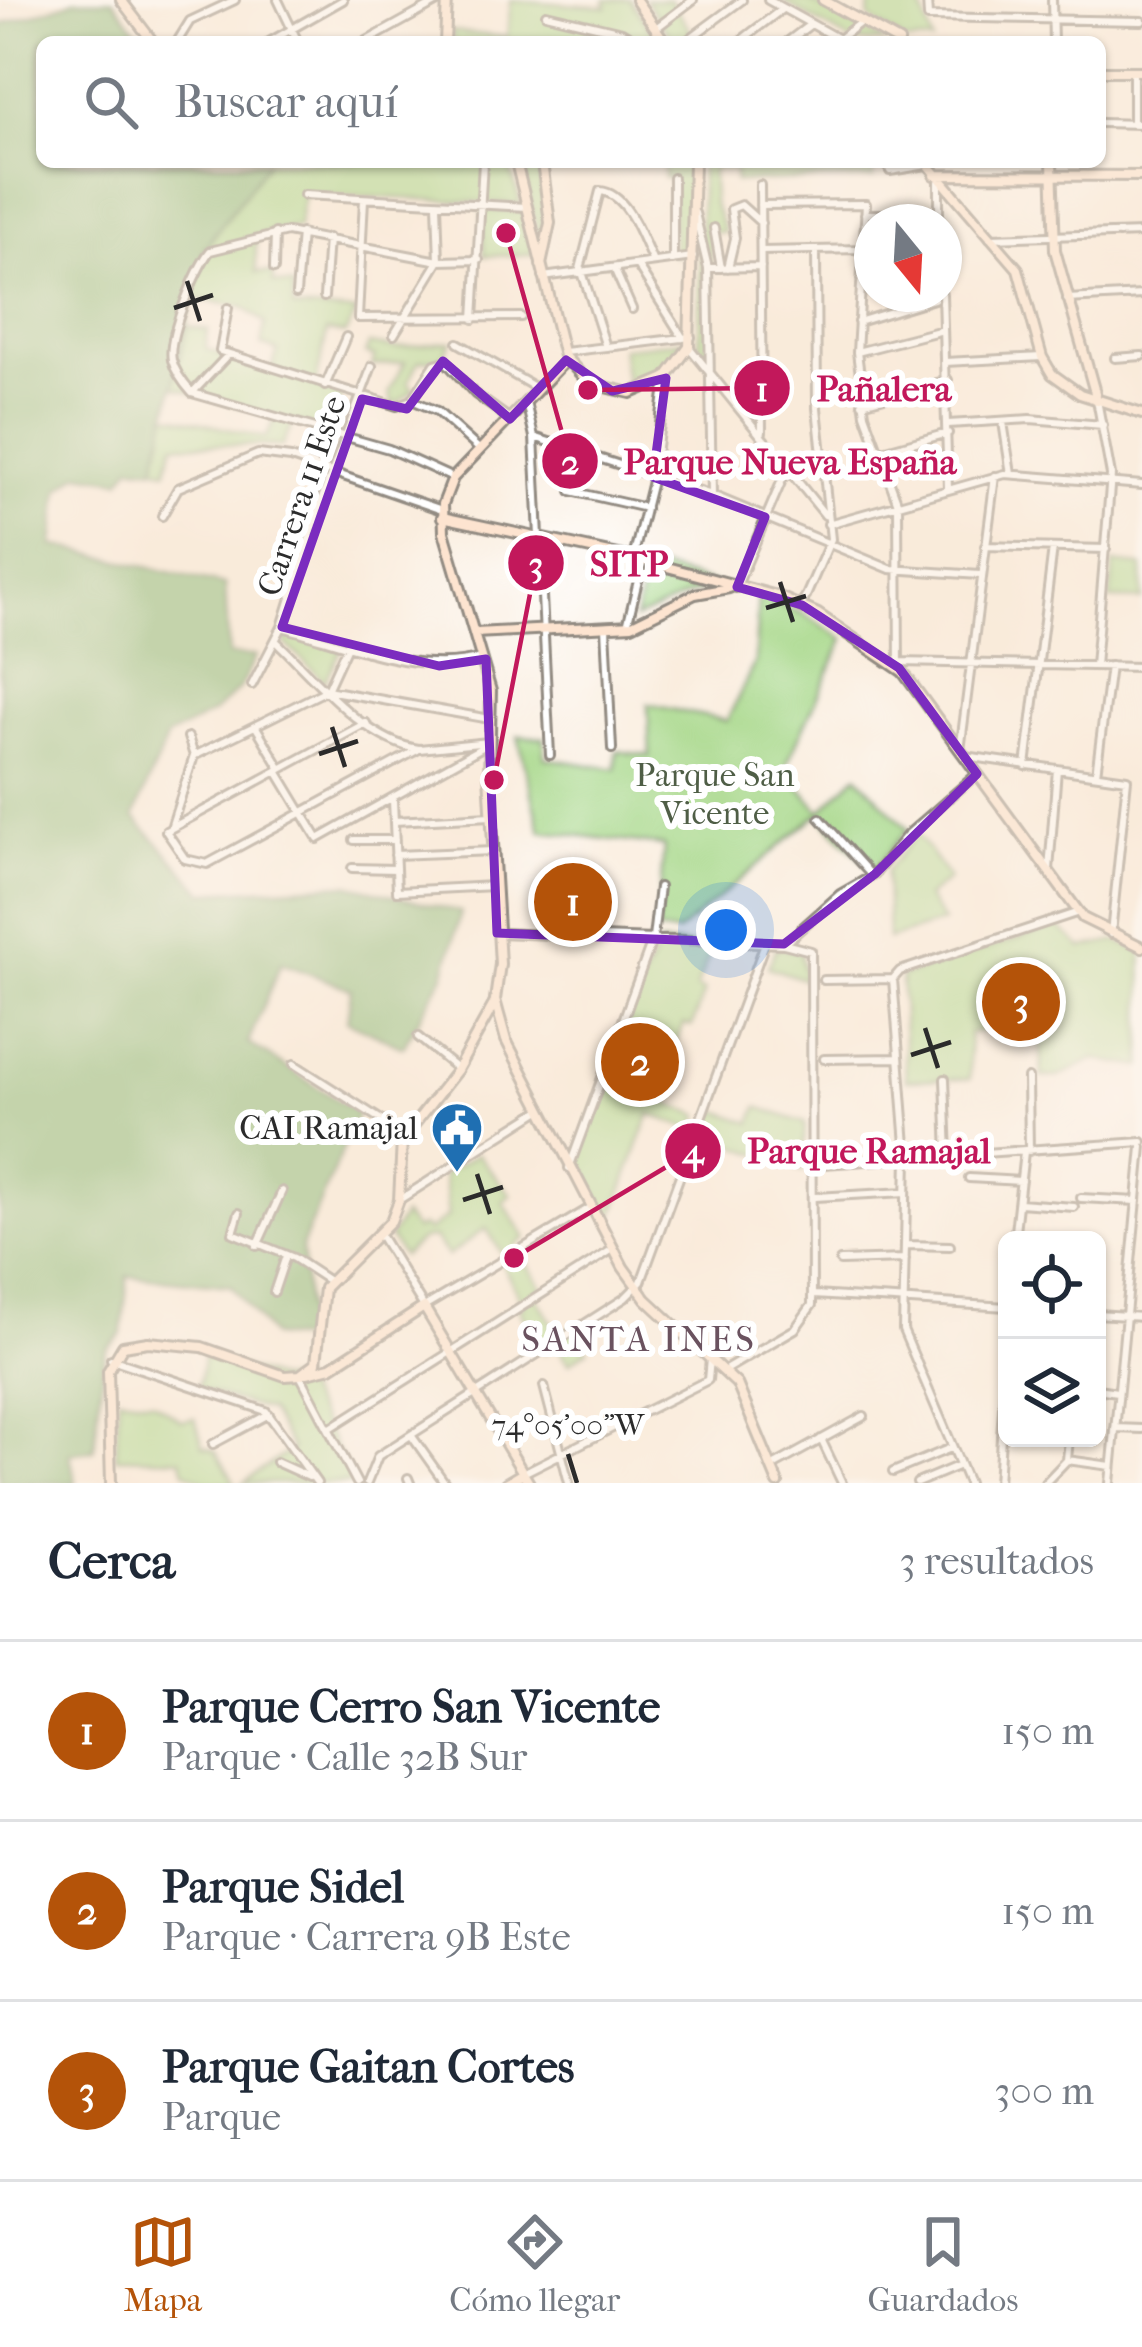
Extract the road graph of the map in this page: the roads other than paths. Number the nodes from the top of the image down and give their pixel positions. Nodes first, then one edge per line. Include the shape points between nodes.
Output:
1 (121, 0) edge
2 (235, 0) edge
3 (278, 0) edge
4 (343, 0) edge
5 (444, 0) edge
6 (693, 0) edge
7 (742, 0) edge
8 (768, 0) edge
9 (823, 0) edge
10 (927, 0) edge
11 (1052, 0) edge
12 (638, 1) edge
13 (782, 10) junction
14 (546, 14) dead end
15 (862, 21) junction
16 (1052, 21) junction
17 (1142, 21) edge
18 (812, 24) junction
19 (656, 28) junction
20 (291, 30) junction
21 (148, 36) edge
22 (181, 36) edge
23 (280, 36) edge
24 (294, 36) edge
25 (376, 36) edge
26 (444, 36) edge
27 (623, 36) edge
28 (661, 36) edge
29 (693, 36) edge
30 (747, 36) edge
31 (795, 36) edge
32 (831, 36) edge
33 (845, 36) edge
34 (887, 36) edge
35 (1053, 36) edge
36 (1106, 71) edge
37 (1137, 71) edge
38 (1106, 123) edge
39 (1137, 124) edge
40 (483, 168) edge
41 (517, 168) edge
42 (543, 168) edge
43 (694, 168) edge
44 (929, 168) edge
45 (951, 168) edge
46 (1052, 168) edge
47 (1052, 174) junction
48 (951, 175) junction
49 (1142, 176) edge
50 (673, 178) dead end
51 (936, 179) junction
52 (760, 185) dead end
53 (693, 187) junction
54 (673, 194) junction
55 (304, 196) dead end
56 (364, 199) junction
57 (548, 201) junction
58 (437, 204) junction
59 (854, 204) edge
60 (938, 204) edge
61 (480, 205) junction
62 (760, 205) junction
63 (527, 207) junction
64 (693, 208) junction
65 (760, 223) junction
66 (714, 228) dead end
67 (1142, 232) edge
68 (275, 233) junction
69 (301, 233) junction
70 (1053, 236) junction
71 (328, 238) junction
72 (989, 238) junction
73 (360, 242) junction
74 (816, 250) junction
75 (761, 251) junction
76 (854, 252) edge
77 (693, 257) junction
78 (478, 260) junction
79 (673, 260) junction
80 (439, 261) junction
81 (653, 262) junction
82 (637, 265) junction
83 (541, 266) junction
84 (761, 267) junction
85 (614, 268) junction
86 (708, 268) junction
87 (724, 268) junction
88 (274, 269) dead end
89 (580, 272) junction
90 (543, 278) junction
91 (296, 294) dead end
92 (1142, 295) edge
93 (324, 297) dead end
94 (1067, 299) junction
95 (229, 308) dead end
96 (632, 309) dead end
97 (859, 312) edge
98 (889, 312) edge
99 (940, 312) edge
100 (521, 317) dead end
101 (404, 319) junction
102 (475, 320) junction
103 (858, 322) junction
104 (943, 330) junction
105 (394, 335) dead end
106 (346, 338) dead end
107 (688, 341) junction
108 (458, 343) dead end
109 (606, 347) junction
110 (857, 352) junction
111 (230, 353) junction
112 (564, 356) junction
113 (1142, 356) edge
114 (1115, 358) dead end
115 (1043, 361) junction
116 (945, 362) junction
117 (709, 365) junction
118 (372, 366) dead end
119 (666, 378) junction
120 (947, 380) junction
121 (325, 386) junction
122 (538, 389) junction
123 (192, 393) junction
124 (362, 399) junction
125 (412, 400) junction
126 (1096, 400) junction
127 (526, 401) junction
128 (862, 403) junction
129 (1142, 414) edge
130 (509, 418) junction
131 (1004, 422) junction
132 (1102, 425) junction
133 (948, 429) junction
134 (762, 432) junction
135 (534, 436) junction
136 (348, 441) junction
137 (480, 449) junction
138 (878, 452) junction
139 (788, 466) junction
140 (332, 474) junction
141 (1011, 474) junction
142 (653, 476) junction
143 (995, 476) junction
144 (453, 478) junction
145 (1110, 482) junction
146 (1142, 485) edge
147 (948, 489) junction
148 (571, 491) dead end
149 (712, 495) junction
150 (898, 504) junction
151 (646, 508) junction
152 (442, 513) junction
153 (162, 516) dead end
154 (765, 517) junction
155 (828, 524) junction
156 (540, 538) junction
157 (830, 544) junction
158 (985, 546) junction
159 (1052, 548) junction
160 (1106, 549) junction
161 (638, 559) junction
162 (898, 572) junction
163 (980, 575) junction
164 (736, 588) junction
165 (802, 605) junction
166 (627, 626) junction
167 (281, 627) junction
168 (606, 627) junction
169 (542, 630) junction
170 (475, 633) junction
171 (276, 641) junction
172 (348, 644) junction
173 (483, 658) junction
174 (969, 663) junction
175 (896, 664) junction
176 (1038, 664) junction
177 (1095, 666) junction
178 (1110, 666) junction
179 (1142, 667) edge
180 (252, 685) dead end
181 (327, 689) junction
182 (491, 719) junction
183 (366, 723) junction
184 (256, 727) junction
185 (188, 737) dead end
186 (490, 742) junction
187 (419, 749) junction
188 (612, 749) dead end
189 (962, 753) junction
190 (550, 755) dead end
191 (194, 756) junction
192 (1026, 766) junction
193 (1057, 769) junction
194 (279, 770) junction
195 (977, 773) junction
196 (1096, 774) junction
197 (393, 800) junction
198 (302, 812) junction
199 (491, 816) junction
200 (820, 818) dead end
201 (394, 821) junction
202 (168, 830) junction
203 (354, 840) dead end
204 (395, 840) junction
205 (493, 851) junction
206 (395, 855) junction
207 (352, 868) dead end
208 (396, 869) junction
209 (1048, 870) junction
210 (872, 876) junction
211 (495, 886) junction
212 (659, 887) dead end
213 (1078, 912) junction
214 (497, 933) junction
215 (1111, 934) junction
216 (653, 938) junction
217 (765, 943) junction
218 (784, 944) junction
219 (1142, 947) edge
220 (893, 979) junction
221 (823, 980) dead end
222 (495, 1000) junction
223 (418, 1037) dead end
224 (898, 1058) junction
225 (824, 1059) dead end
226 (294, 1064) dead end
227 (458, 1070) junction
228 (1028, 1078) dead end
229 (944, 1079) dead end
230 (539, 1111) junction
231 (405, 1136) junction
232 (1142, 1144) edge
233 (1027, 1151) junction
234 (948, 1155) junction
235 (907, 1158) junction
236 (824, 1164) dead end
237 (569, 1168) junction
238 (969, 1178) dead end
239 (1021, 1181) junction
240 (282, 1192) dead end
241 (907, 1192) junction
242 (815, 1197) junction
243 (1081, 1198) dead end
244 (399, 1200) junction
245 (1137, 1201) junction
246 (1018, 1202) junction
247 (1073, 1207) dead end
248 (590, 1208) junction
249 (239, 1213) dead end
250 (1015, 1231) edge
251 (380, 1235) junction
252 (905, 1245) junction
253 (1137, 1245) edge
254 (257, 1246) junction
255 (950, 1246) dead end
256 (613, 1249) junction
257 (286, 1255) junction
258 (905, 1259) junction
259 (840, 1261) dead end
260 (329, 1281) junction
261 (636, 1287) junction
262 (274, 1292) dead end
263 (814, 1295) junction
264 (903, 1301) junction
265 (998, 1306) edge
266 (424, 1307) junction
267 (1106, 1315) edge
268 (1125, 1316) junction
269 (1142, 1316) edge
270 (451, 1352) junction
271 (710, 1356) junction
272 (111, 1359) junction
273 (725, 1370) junction
274 (302, 1374) junction
275 (544, 1386) dead end
276 (1106, 1391) edge
277 (1118, 1393) junction
278 (476, 1394) junction
279 (269, 1414) junction
280 (863, 1416) dead end
281 (1115, 1428) junction
282 (1142, 1429) edge
283 (329, 1430) junction
284 (411, 1435) junction
285 (821, 1439) junction
286 (213, 1444) dead end
287 (952, 1447) junction
288 (1002, 1447) edge
289 (1068, 1447) edge
290 (561, 1454) junction
291 (1067, 1460) junction
292 (276, 1462) dead end
293 (960, 1465) junction
294 (772, 1466) junction
295 (1111, 1466) junction
296 (893, 1472) dead end
297 (523, 1473) junction
298 (315, 1481) edge
299 (111, 1483) edge
300 (357, 1483) edge
301 (367, 1483) edge
302 (445, 1483) edge
303 (506, 1483) edge
304 (529, 1483) edge
305 (569, 1483) edge
306 (778, 1483) edge
307 (842, 1483) edge
308 (916, 1483) edge
309 (968, 1483) edge
310 (998, 1483) edge
311 (1045, 1483) edge
312 (1110, 1483) edge

1 - 21 street
2 - 22 street via 190,21
3 - 20 street
4 - 20 street
5 - 25 street
5 - 26 street
6 - 19 street
7 - 29 street
8 - 13 street
9 - 15 street
10 - 16 street via 928,17
11 - 16 street
12 - 19 street
13 - 18 street
13 - 30 street
14 - 27 street
15 - 33 street
15 - 34 street
16 - 17 street
16 - 35 street
18 - 31 street
18 - 32 street
19 - 28 street
20 - 23 street
20 - 24 street
36 - 37 street
37 - 39 street
38 - 39 street
40 - 61 street
41 - 63 street
42 - 57 street
43 - 53 street
44 - 51 street
45 - 48 street
46 - 47 street
47 - 48 street
47 - 49 street
47 - 70 street
48 - 51 street
50 - 54 street
51 - 60 street
51 - 72 street
52 - 62 street
53 - 54 street
53 - 64 street
54 - 79 street
55 - 56 street
56 - 58 street
56 - 73 street
57 - 63 street
57 - 83 street
58 - 61 street
58 - 80 street
59 - 62 street
61 - 63 street
61 - 78 street
62 - 65 street
63 - 83 street
64 - 77 street
64 - 86 street
65 - 75 street
65 - 87 street via 733,205
66 - 87 street
67 - 70 street
68 - 69 street
68 - 88 street
68 - 123 street via 205,256 174,338 174,366
69 - 71 street
69 - 91 street
70 - 72 street
70 - 94 street
71 - 73 street
71 - 93 street
72 - 115 street via 1020,275
73 - 80 street
73 - 101 street via 358,318
74 - 75 street
74 - 76 street
74 - 155 street
75 - 84 street
77 - 79 street
77 - 107 street
78 - 80 street
78 - 102 street
79 - 81 street
80 - 101 street
81 - 82 street
81 - 89 street via 629,215 605,190 596,194
82 - 85 street
82 - 107 street
83 - 90 street
84 - 87 street
84 - 134 street
85 - 89 street
85 - 96 street
86 - 87 street
86 - 117 street
89 - 90 street
89 - 109 street
90 - 112 street
92 - 94 street
94 - 126 street
95 - 111 street via 220,351
97 - 103 street
98 - 103 street
99 - 104 street
100 - 102 street
101 - 102 street
101 - 105 street
103 - 110 street
104 - 110 street
104 - 116 street
106 - 121 street
107 - 109 street
107 - 117 street
107 - 119 street
108 - 122 street
109 - 112 street
110 - 128 street
111 - 121 street
111 - 123 street
112 - 119 street via 583,380 611,392 642,391
112 - 122 street
113 - 114 street
115 - 116 street
115 - 126 street via 1066,387
116 - 120 street
117 - 134 street
117 - 149 street
118 - 124 street, Carrera 11 Este
119 - 142 street
120 - 128 street
120 - 133 street
121 - 124 street
122 - 127 street
123 - 136 street
124 - 125 street
124 - 136 street, Carrera 11 Este
125 - 130 street via 441,361
125 - 137 street
126 - 129 street
126 - 132 street
127 - 130 street
127 - 135 street
128 - 138 street
130 - 137 street
131 - 132 street
131 - 133 street
131 - 141 street
132 - 145 street
133 - 138 street
133 - 147 street
134 - 139 street
135 - 142 street
135 - 156 street
136 - 140 street, Carrera 11 Este
136 - 144 street
137 - 144 street
138 - 150 street
139 - 154 street
139 - 155 street
140 - 152 street
140 - 153 street via 258,454 178,488
140 - 167 street, Carrera 11 Este
141 - 143 street
141 - 145 street
142 - 149 street
142 - 151 street
143 - 147 street
143 - 158 street
144 - 152 street
145 - 146 street
145 - 160 street
147 - 150 street
148 - 151 street
149 - 154 street
150 - 155 street
150 - 162 street
151 - 161 street
152 - 156 street
152 - 170 street
154 - 157 street
154 - 164 street
155 - 157 street
156 - 161 street
156 - 169 street
157 - 162 street
157 - 165 street
158 - 159 street
158 - 163 street
159 - 160 street
159 - 176 street
160 - 177 street
161 - 164 street
161 - 166 street
162 - 163 street
162 - 175 street
163 - 174 street
164 - 165 street
164 - 166 street via 695,594
165 - 175 street
166 - 168 street
167 - 171 street, Carrera 11 Este
167 - 172 street
168 - 169 street
168 - 188 street
169 - 170 street
169 - 190 street
170 - 173 street
171 - 180 street, Carrera 11 Este
171 - 181 street
172 - 173 street via 440,666
172 - 181 street
173 - 182 street
174 - 175 street
174 - 176 street
174 - 189 street
175 - 189 street
176 - 177 street
176 - 192 street
177 - 178 street
178 - 179 street
178 - 196 street
181 - 182 street
181 - 183 street
181 - 184 street
182 - 186 street
183 - 187 street
183 - 194 street
184 - 191 street
184 - 194 street
185 - 191 street
186 - 187 street
186 - 197 street
186 - 199 street
187 - 198 street
189 - 192 street
189 - 195 street
191 - 202 street
192 - 193 street
193 - 196 street
193 - 209 street
194 - 198 street
194 - 202 street
195 - 209 street
195 - 210 street
196 - 215 street via 1127,778
197 - 198 street via 319,839
197 - 201 street
198 - 202 street via 199,865 185,859
199 - 201 street
199 - 205 street
200 - 210 street
201 - 204 street
203 - 204 street
204 - 206 street
205 - 206 street
205 - 211 street
206 - 208 street
207 - 208 street
208 - 211 street via 397,891
209 - 213 street
210 - 218 street
211 - 214 street
212 - 216 street
213 - 215 street
213 - 220 street via 900,970
214 - 216 street
214 - 222 street
215 - 219 street
216 - 217 street
216 - 237 street
217 - 218 street
217 - 261 street
218 - 242 street via 807,947 813,959
220 - 221 street
220 - 224 street
222 - 227 street
222 - 230 street
223 - 227 street
224 - 225 street
224 - 235 street
226 - 231 street
227 - 231 street
228 - 233 street
229 - 234 street
230 - 237 street
230 - 244 street
231 - 244 street
232 - 233 street
232 - 245 street
233 - 234 street
233 - 239 street
234 - 235 street
235 - 236 street
235 - 241 street
237 - 248 street
238 - 239 street
239 - 246 street
240 - 254 street
241 - 242 street
241 - 252 street
242 - 263 street
243 - 245 street
244 - 251 street
245 - 253 street
246 - 247 street
246 - 250 street
248 - 256 street
248 - 266 street
249 - 254 street via 233,1233
251 - 260 street
251 - 266 street
252 - 255 street
252 - 258 street
253 - 268 street
254 - 257 street
256 - 261 street
256 - 270 street
257 - 260 street
257 - 262 street
258 - 259 street
258 - 264 street
260 - 274 street via 319,1300 320,1354
261 - 271 street
261 - 278 street
263 - 264 street
263 - 273 street via 804,1320
264 - 265 street
264 - 287 street via 907,1347
266 - 270 street
266 - 274 street via 331,1366
267 - 268 street
268 - 269 street
268 - 277 street
270 - 278 street
270 - 283 street
271 - 273 street
271 - 290 street via 707,1380
272 - 274 street via 134,1342 188,1345 280,1375
272 - 279 street
272 - 299 street
273 - 294 street via 754,1414
274 - 283 street
275 - 290 street
276 - 277 street
277 - 281 street
278 - 284 street
278 - 297 street
279 - 286 street
279 - 298 street
280 - 285 street
281 - 282 street
281 - 295 street
283 - 300 street
284 - 301 street via 374,1460
284 - 302 street
285 - 294 street
285 - 307 street
287 - 293 street
287 - 296 street
288 - 310 street
289 - 291 street
290 - 297 street
290 - 305 street
291 - 295 street
291 - 311 street
292 - 298 street
293 - 308 street
293 - 309 street
294 - 306 street
295 - 312 street
297 - 303 street
297 - 304 street

